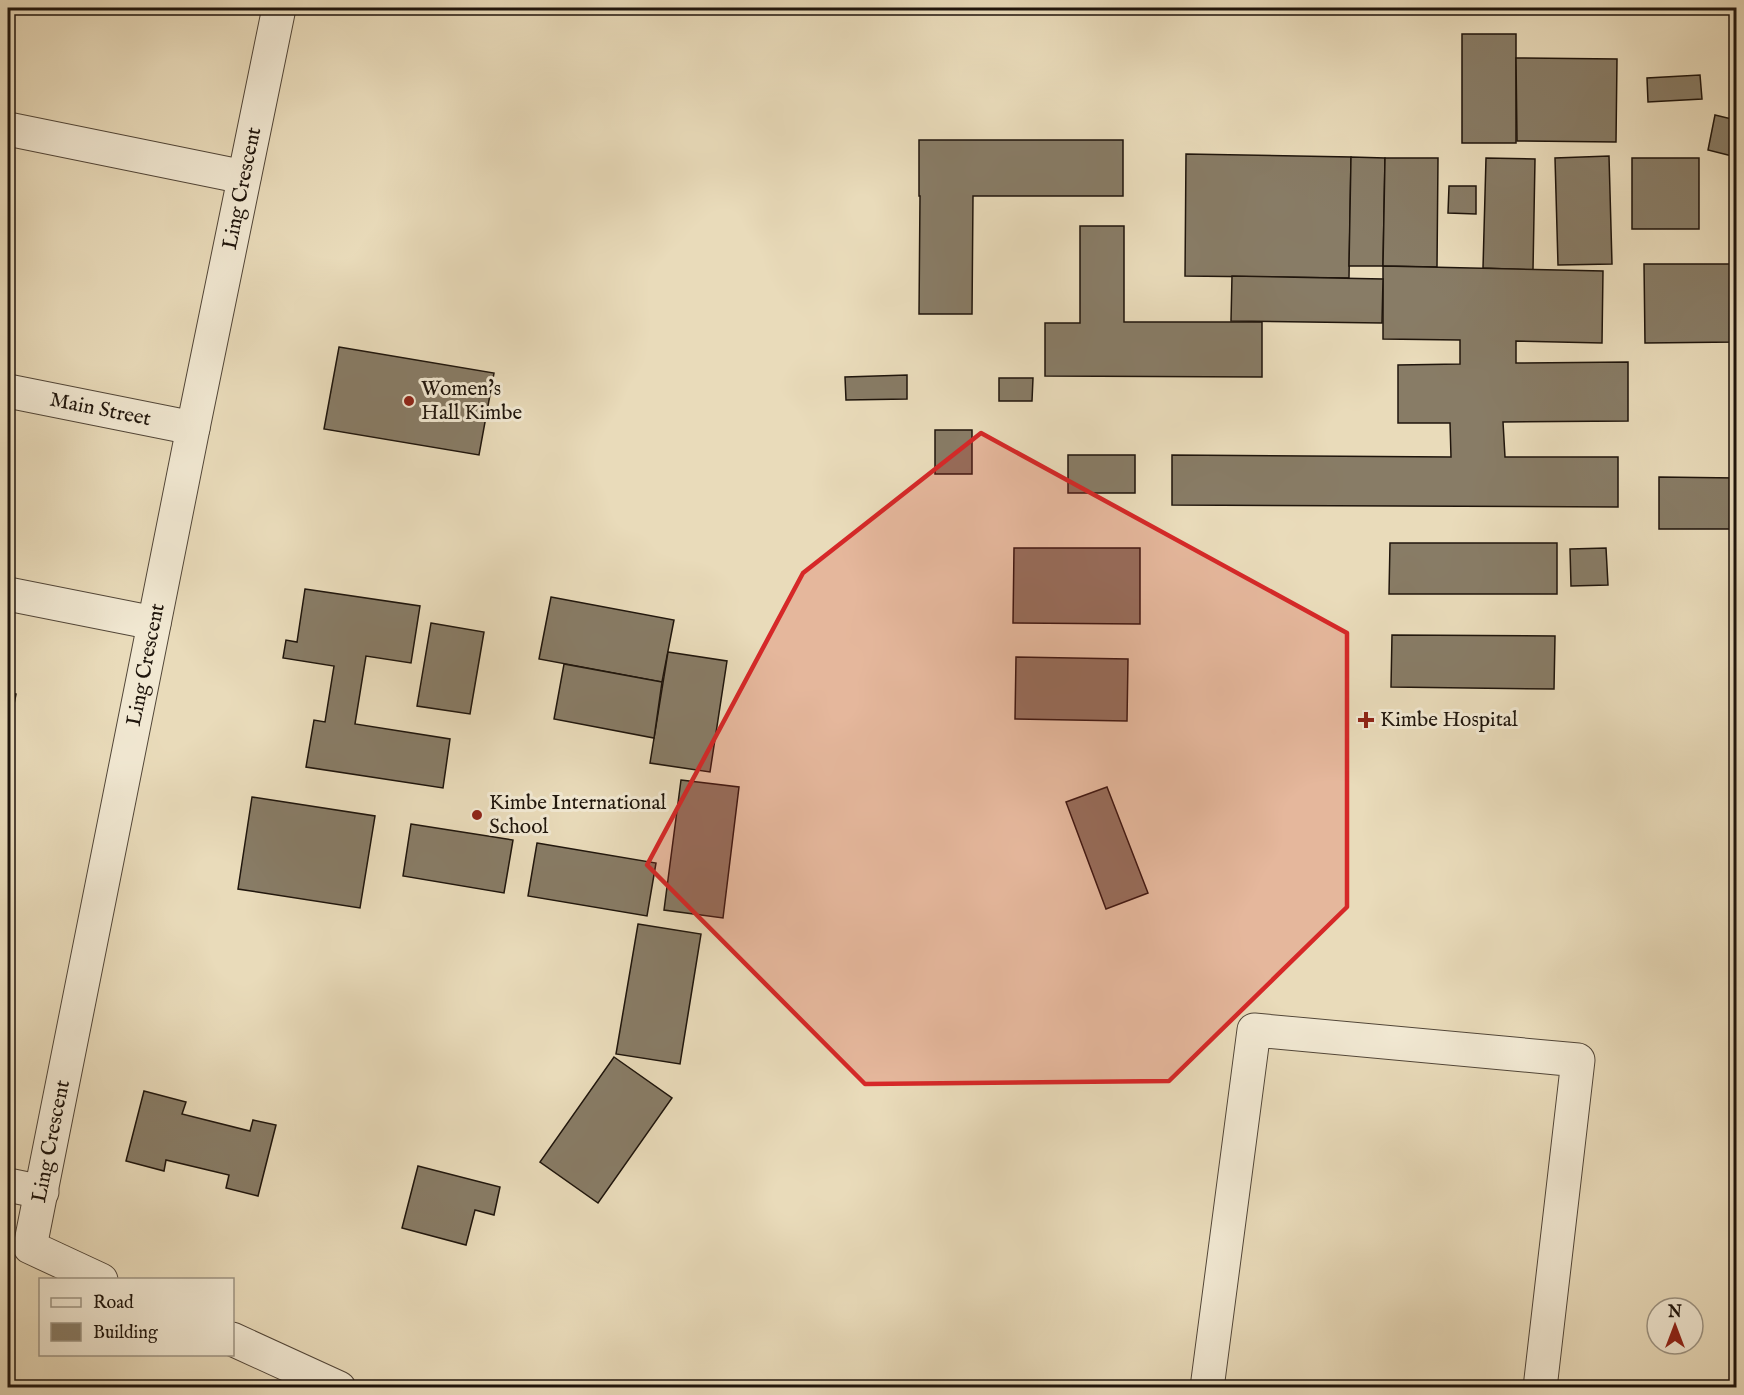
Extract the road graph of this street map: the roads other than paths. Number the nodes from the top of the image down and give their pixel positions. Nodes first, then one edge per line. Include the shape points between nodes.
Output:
1 (279, 8) edge
2 (8, 129) edge
3 (244, 177) junction
4 (8, 391) edge
5 (193, 428) junction
6 (8, 594) edge
7 (154, 623) junction
8 (8, 1185) edge
9 (42, 1192) junction
10 (19, 1245) edge
11 (96, 1278) edge
12 (234, 1340) edge
13 (339, 1388) edge
14 (1207, 1388) edge
15 (1540, 1388) edge

1 - 3 street, Ling Crescent
2 - 3 street
3 - 5 street, Ling Crescent
4 - 5 street, Main Street
5 - 7 street, Ling Crescent
6 - 7 street
7 - 9 street, Ling Crescent
8 - 9 street
9 - 10 street, Ling Crescent
10 - 11 street, Ling Crescent
12 - 13 street
14 - 15 street via 1254,1030 1578,1059

